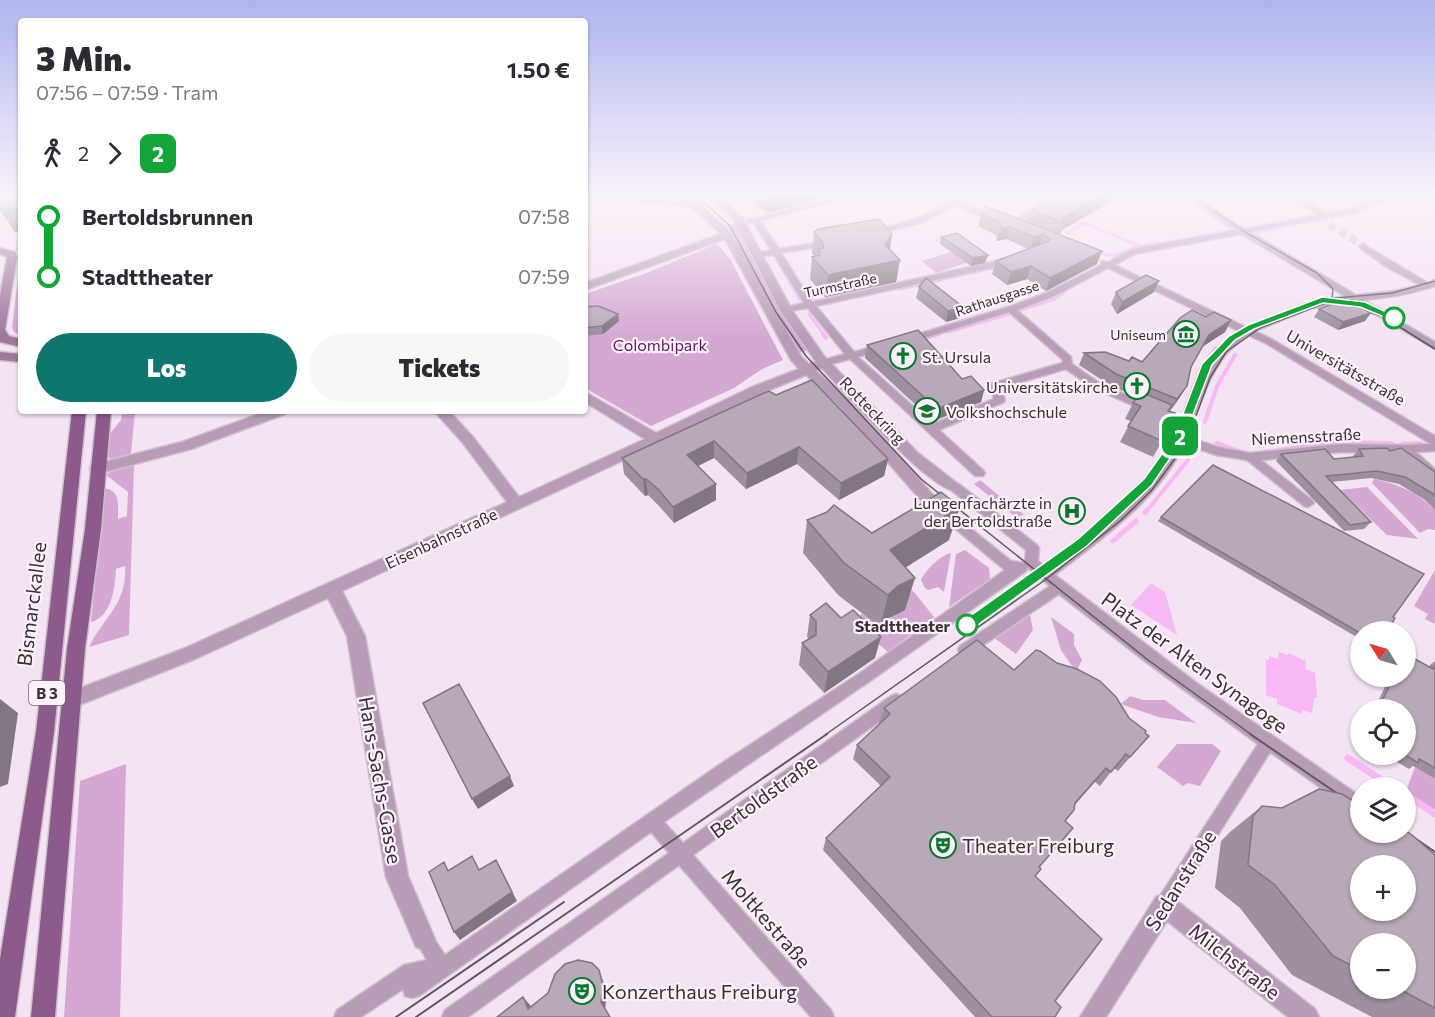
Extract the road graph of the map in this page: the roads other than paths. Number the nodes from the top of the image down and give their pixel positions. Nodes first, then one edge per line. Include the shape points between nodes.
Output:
1 (710, 241) edge
2 (731, 241) edge
3 (750, 241) edge
4 (771, 241) edge
5 (833, 241) edge
6 (1187, 241) edge
7 (1260, 241) edge
8 (1363, 246) tunnel mouth
9 (0, 251) edge
10 (778, 252) junction
11 (757, 255) junction
12 (1020, 258) edge
13 (1103, 262) junction
14 (1318, 275) junction
15 (1431, 285) edge
16 (588, 286) edge
17 (1356, 298) junction
18 (1324, 301) junction
19 (810, 305) junction
20 (1011, 309) junction
21 (786, 310) junction
22 (0, 330) edge
23 (1247, 332) junction
24 (18, 342) edge
25 (900, 342) edge
26 (890, 345) edge
27 (1435, 346) edge
28 (850, 355) junction
29 (0, 357) edge
30 (18, 358) edge
31 (824, 363) junction
32 (1066, 365) junction
33 (806, 368) junction
34 (588, 398) edge
35 (79, 414) edge
36 (104, 414) edge
37 (272, 414) edge
38 (444, 414) edge
39 (1188, 425) junction
40 (931, 429) junction
41 (656, 439) junction
42 (1182, 439) junction
43 (1435, 441) edge
44 (1435, 447) edge
45 (1406, 449) junction
46 (1250, 457) junction
47 (97, 469) junction
48 (980, 473) dead end
49 (1435, 475) edge
50 (956, 487) joint
51 (931, 502) joint
52 (516, 503) junction
53 (1308, 504) dead end
54 (1024, 566) junction
55 (1045, 575) junction
56 (1059, 586) junction
57 (332, 589) junction
58 (951, 660) edge
59 (905, 694) edge
60 (73, 699) junction
61 (1268, 742) junction
62 (1350, 798) edge
63 (652, 821) junction
64 (681, 854) junction
65 (1164, 905) junction
66 (424, 939) joint
67 (442, 968) junction
68 (411, 989) dead end
69 (461, 1014) edge
70 (3, 1017) edge
71 (43, 1017) edge
72 (344, 1017) edge
73 (824, 1017) edge
74 (1092, 1017) edge
75 (1307, 1017) edge

1 - 16 street
2 - 33 street, Rotteckring via 793,355
3 - 11 street, Rotteckring
4 - 10 street, Rotteckring
5 - 10 street
6 - 13 street, Rathausgasse via 1142,249
7 - 14 street
8 - 15 street via 1388,264
9 - 22 main road via 11,254 12,260
10 - 11 street
10 - 19 street, Rotteckring
11 - 21 street, Rotteckring
12 - 19 street, Turmstraße
13 - 20 street, Rathausgasse via 1049,295
13 - 23 street, Universitätsstraße
14 - 17 street
14 - 18 street via 1329,291
15 - 17 street via 1391,295
17 - 18 street
17 - 27 street
18 - 23 street
19 - 21 street, Turmstraße
19 - 28 street, Rotteckring
20 - 25 street, Rathausgasse
20 - 32 street via 1068,359
21 - 31 street, Rotteckring
22 - 24 main road via 4,339
23 - 39 street via 1224,349 1211,366
23 - 43 street, Universitätsstraße
26 - 28 street
28 - 31 street
28 - 40 street, Rotteckring
29 - 30 main road
31 - 33 street, Eisenbahnstraße
31 - 50 street, Rotteckring via 913,456
32 - 39 street via 1097,386
32 - 40 street via 994,386 1000,400
33 - 41 street, Eisenbahnstraße
33 - 51 street, Rotteckring via 842,401
34 - 41 street
35 - 70 main road, Bismarckallee / B 3 via 45,732
36 - 47 main road, B 3
37 - 47 street via 208,439
38 - 52 street
39 - 42 street
40 - 48 street, Rotteckring
41 - 52 street, Eisenbahnstraße
42 - 46 street, Niemensstraße
42 - 55 street via 1140,496 1091,541
44 - 45 street, Niemensstraße
45 - 46 street, Niemensstraße via 1341,448
45 - 49 street
46 - 53 street
47 - 60 main road, B 3
50 - 54 street, Rotteckring via 1033,548
51 - 54 street, Rotteckring via 1008,566
52 - 57 street, Eisenbahnstraße
54 - 55 street, Rotteckring
54 - 63 street
55 - 56 street, Platz der Alten Synagoge
56 - 58 street
56 - 61 street, Platz der Alten Synagoge
57 - 60 street, Eisenbahnstraße via 189,654
57 - 66 street, Hans-Sachs-Gasse via 356,636 397,877
59 - 64 street, Bertoldstraße
60 - 71 main road, B 3
61 - 62 street, Platz der Alten Synagoge
61 - 65 street, Sedanstraße
63 - 64 street, Moltkestraße
63 - 67 street
64 - 69 street, Bertoldstraße
64 - 73 street, Moltkestraße
65 - 74 street, Sedanstraße
65 - 75 street, Milchstraße
66 - 67 street, Hans-Sachs-Gasse
67 - 68 street
67 - 72 street via 411,972

